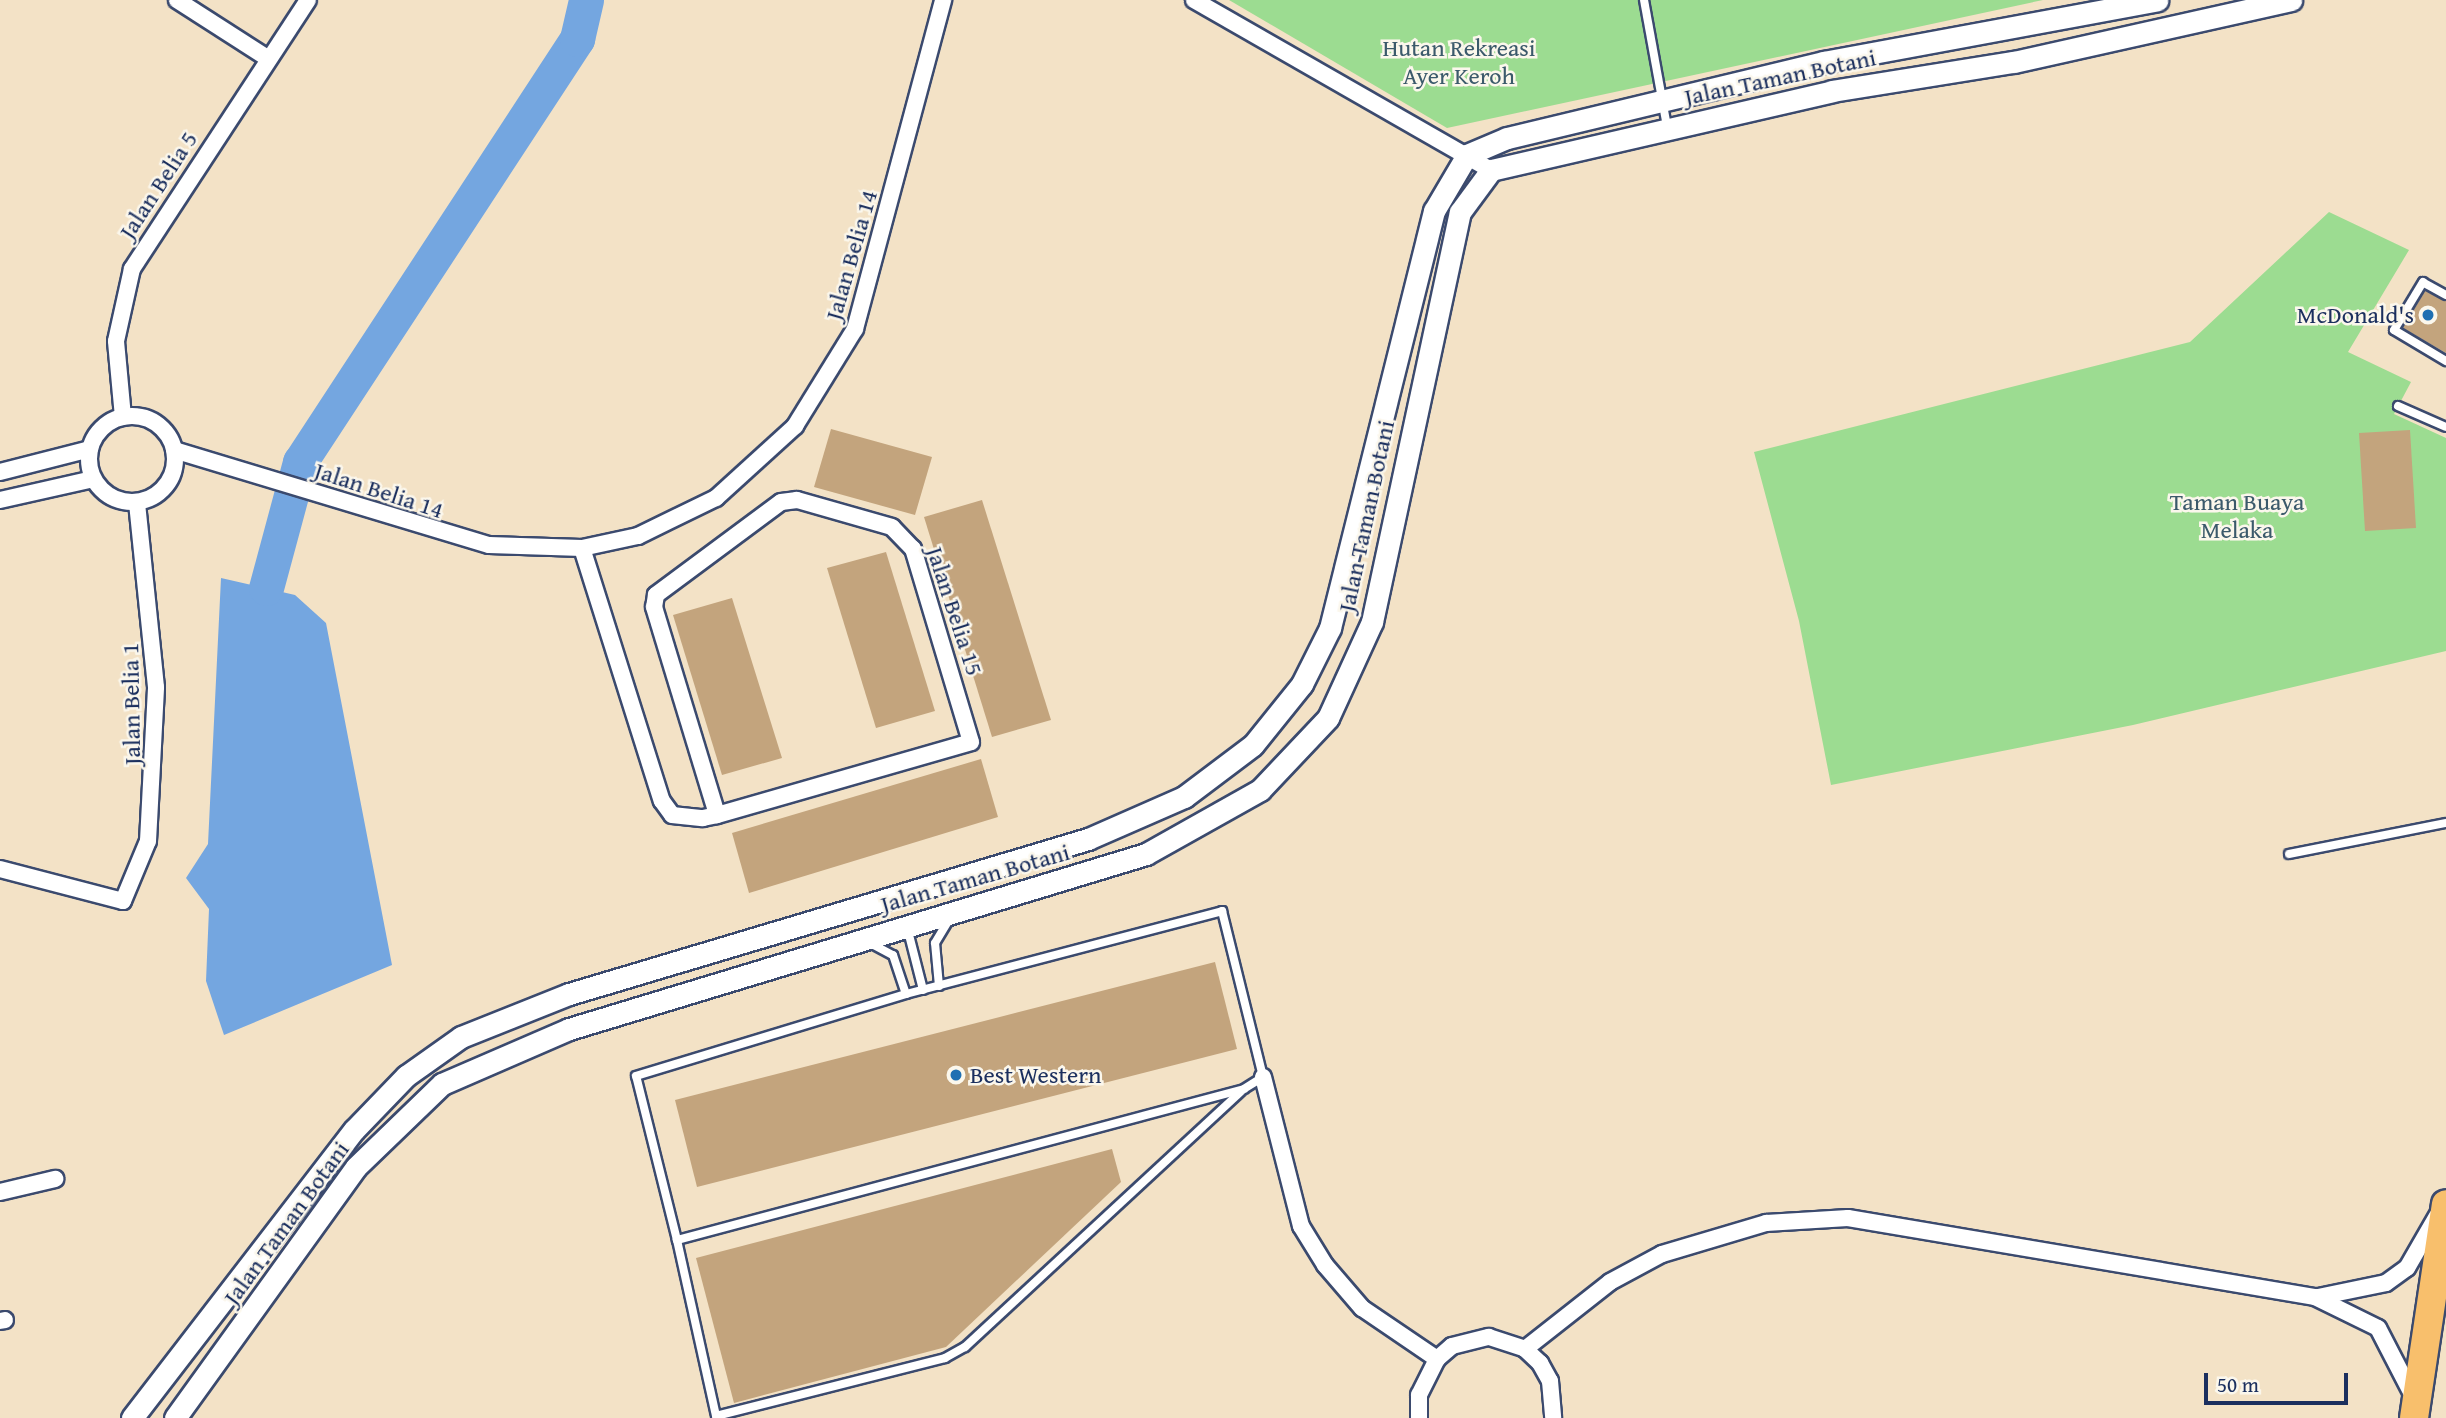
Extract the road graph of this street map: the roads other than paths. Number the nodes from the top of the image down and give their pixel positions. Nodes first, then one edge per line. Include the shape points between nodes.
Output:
1 (177, 0) edge
2 (307, 0) edge
3 (943, 0) edge
4 (1194, 0) edge
5 (1644, 0) edge
6 (2157, 0) edge
7 (2291, 0) edge
8 (269, 59) junction
9 (1664, 98) junction
10 (1667, 127) junction
11 (1467, 155) junction
12 (1491, 170) junction
13 (2446, 295) edge
14 (2446, 361) edge
15 (2398, 406) dead end
16 (123, 417) junction
17 (2446, 427) edge
18 (90, 449) junction
19 (174, 450) junction
20 (0, 472) edge
21 (93, 479) junction
22 (0, 499) edge
23 (137, 502) junction
24 (582, 548) junction
25 (717, 815) junction
26 (2446, 823) edge
27 (2289, 854) dead end
28 (0, 869) edge
29 (847, 914) junction
30 (953, 915) junction
31 (907, 927) junction
32 (857, 939) junction
33 (939, 986) junction
34 (923, 990) junction
35 (906, 994) junction
36 (1263, 1077) junction
37 (1244, 1089) junction
38 (55, 1179) dead end
39 (0, 1192) edge
40 (2446, 1203) edge
41 (677, 1240) junction
42 (2315, 1297) junction
43 (1525, 1349) junction
44 (1437, 1359) junction
45 (2415, 1413) edge
46 (132, 1418) edge
47 (175, 1418) edge
48 (1419, 1418) edge
49 (1553, 1418) edge

1 - 8 street
2 - 8 street, Jalan Belia 5
3 - 24 street, Jalan Belia 14 via 867,294 818,396 769,453 716,498 638,536
4 - 11 street
5 - 9 lane
6 - 9 street, Jalan Taman Botani
7 - 10 street, Jalan Taman Botani via 2014,62 1832,91
8 - 16 street, Jalan Belia 5 via 132,269 116,341
9 - 10 lane
9 - 11 street, Jalan Taman Botani via 1507,138
10 - 12 street, Jalan Taman Botani
11 - 12 street
11 - 29 street, Jalan Taman Botani via 1434,211 1330,628 1302,684 1270,727 1209,781 1126,825
12 - 30 street, Jalan Taman Botani via 1460,212 1372,622 1328,718 1260,790 1204,826 1146,854
13 - 14 lane via 2423,282 2394,330
15 - 17 lane
16 - 18 street via 102,428
16 - 19 street via 150,420
18 - 20 street
18 - 21 street
19 - 23 street via 163,490
19 - 24 street, Jalan Belia 14 via 237,465 344,506 489,545
21 - 22 street
21 - 23 street via 112,497
23 - 28 street, Jalan Belia 1 via 154,642 155,796 148,841 122,901
24 - 25 street, Jalan Belia 15 via 662,801 671,815
25 - 25 street, Jalan Belia 15 via 971,742 903,533 797,500 781,502 656,595 654,607
26 - 27 lane
29 - 31 street via 881,915
29 - 46 street, Jalan Taman Botani via 531,1006 433,1055 354,1130
30 - 31 street, Jalan Taman Botani
30 - 33 lane via 935,943
31 - 32 street, Jalan Taman Botani
31 - 34 lane
32 - 35 lane via 893,954
32 - 47 street, Jalan Taman Botani via 569,1029 442,1084 356,1167
33 - 34 lane
33 - 36 lane via 1222,911
34 - 35 lane
35 - 41 lane via 636,1076
36 - 37 lane
36 - 44 street via 1301,1226 1325,1265 1362,1308
37 - 41 lane
37 - 41 lane via 975,1338 945,1358 716,1416
38 - 39 street
40 - 42 street via 2396,1276 2362,1291
40 - 45 highway
42 - 43 street via 1901,1225 1804,1219 1718,1233 1662,1254 1610,1282
42 - 45 street via 2378,1328 2404,1369
43 - 44 street via 1489,1337 1452,1346
43 - 49 street via 1550,1381
44 - 48 street via 1419,1395

